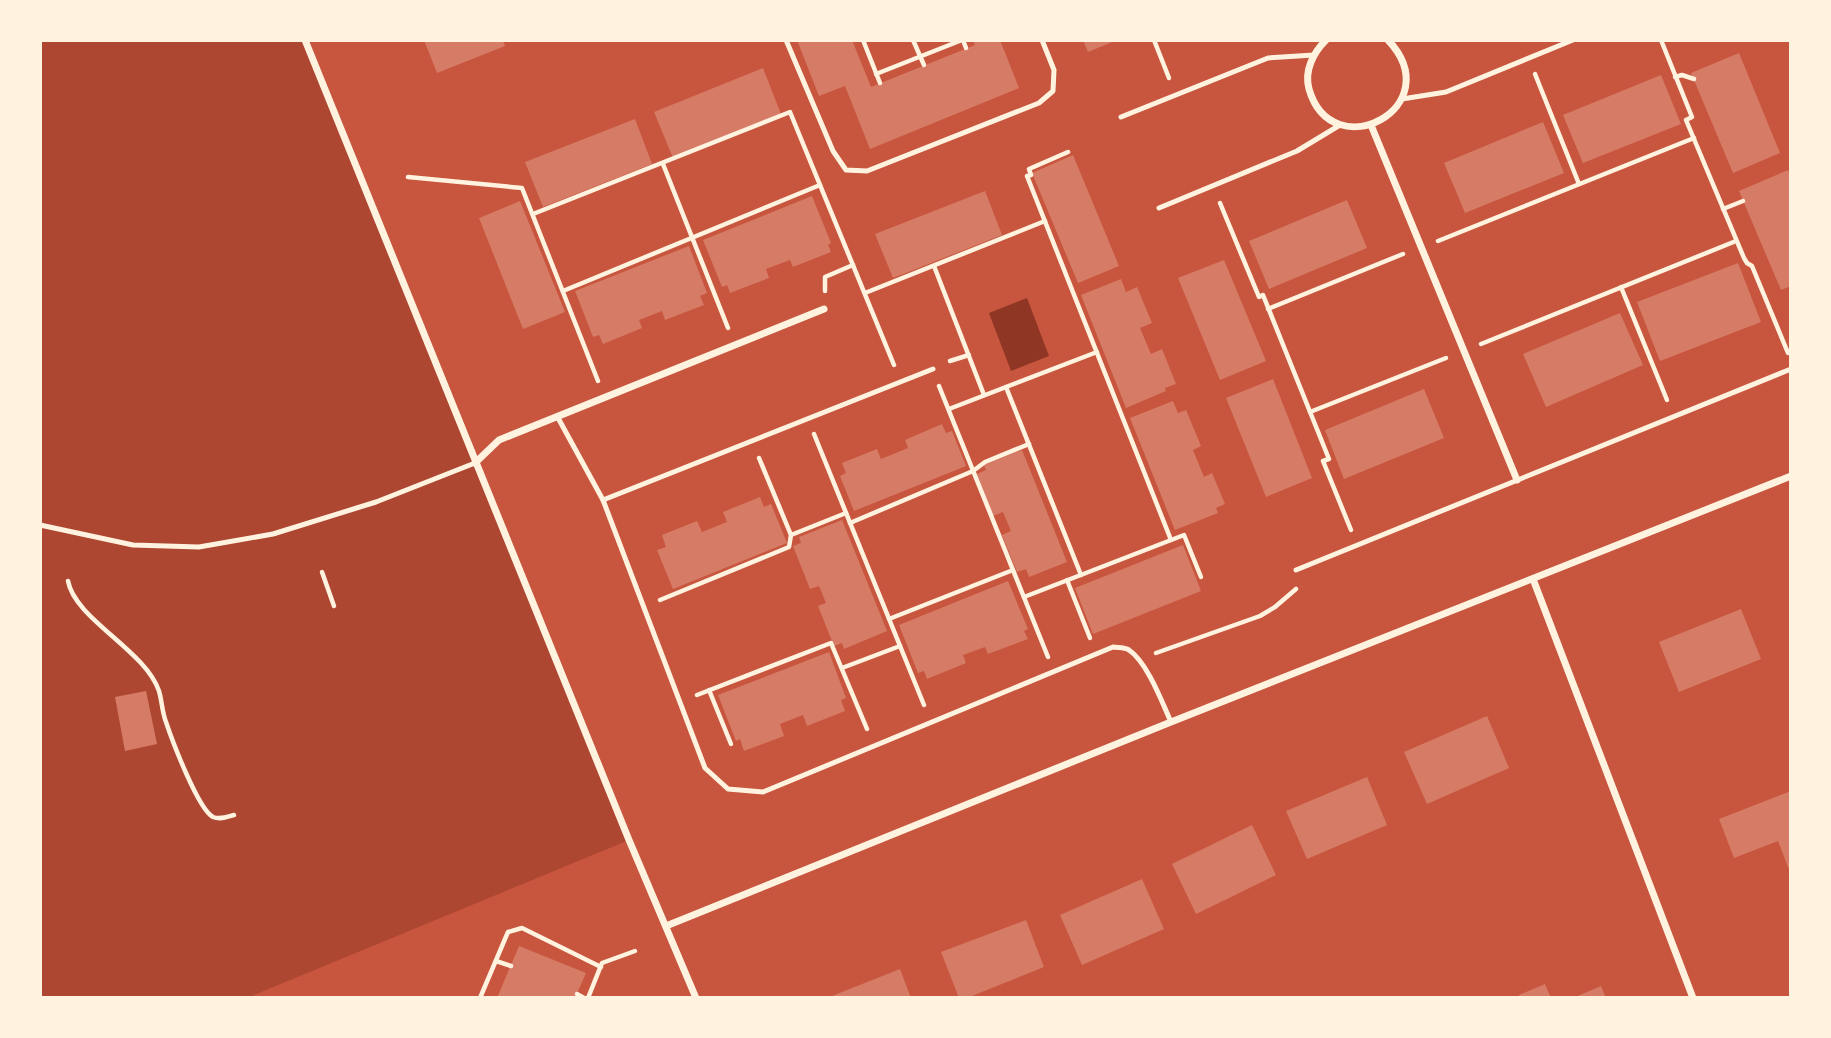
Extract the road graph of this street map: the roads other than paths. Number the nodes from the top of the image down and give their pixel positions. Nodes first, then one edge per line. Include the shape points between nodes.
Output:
1 (305, 40) edge
2 (786, 40) edge
3 (1042, 40) edge
4 (1326, 40) edge
5 (1388, 40) edge
6 (1573, 40) edge
7 (1314, 55) junction
8 (1402, 99) junction
9 (1121, 117) dead end
10 (1340, 125) junction
11 (1371, 125) junction
12 (1159, 208) dead end
13 (824, 309) road end
14 (933, 369) road end
15 (1791, 369) edge
16 (557, 416) junction
17 (475, 463) junction
18 (1791, 476) edge
19 (1517, 480) junction
20 (603, 500) junction
21 (40, 526) edge
22 (1296, 570) dead end
23 (1532, 579) junction
24 (1171, 722) junction
25 (666, 926) junction
26 (696, 998) edge
27 (1693, 998) edge

1 - 17 street
2 - 3 lane via 833,151 846,170 867,171 1039,103 1053,90 1054,70
4 - 7 street
5 - 8 street via 1405,65
6 - 8 lane via 1446,92
7 - 9 lane via 1268,58
7 - 10 street via 1308,71 1314,103
8 - 11 street via 1392,113
10 - 11 street
10 - 12 lane via 1297,151
11 - 19 street
13 - 16 street
14 - 20 lane
15 - 19 lane
16 - 17 street via 499,440
16 - 20 lane
17 - 21 lane via 376,502 273,534 198,547 133,545
17 - 25 street
18 - 23 street
19 - 22 lane
20 - 24 lane via 705,768 728,789 763,792 1113,647 1126,648 1139,659
23 - 24 street
23 - 27 street
24 - 25 street
25 - 26 street

